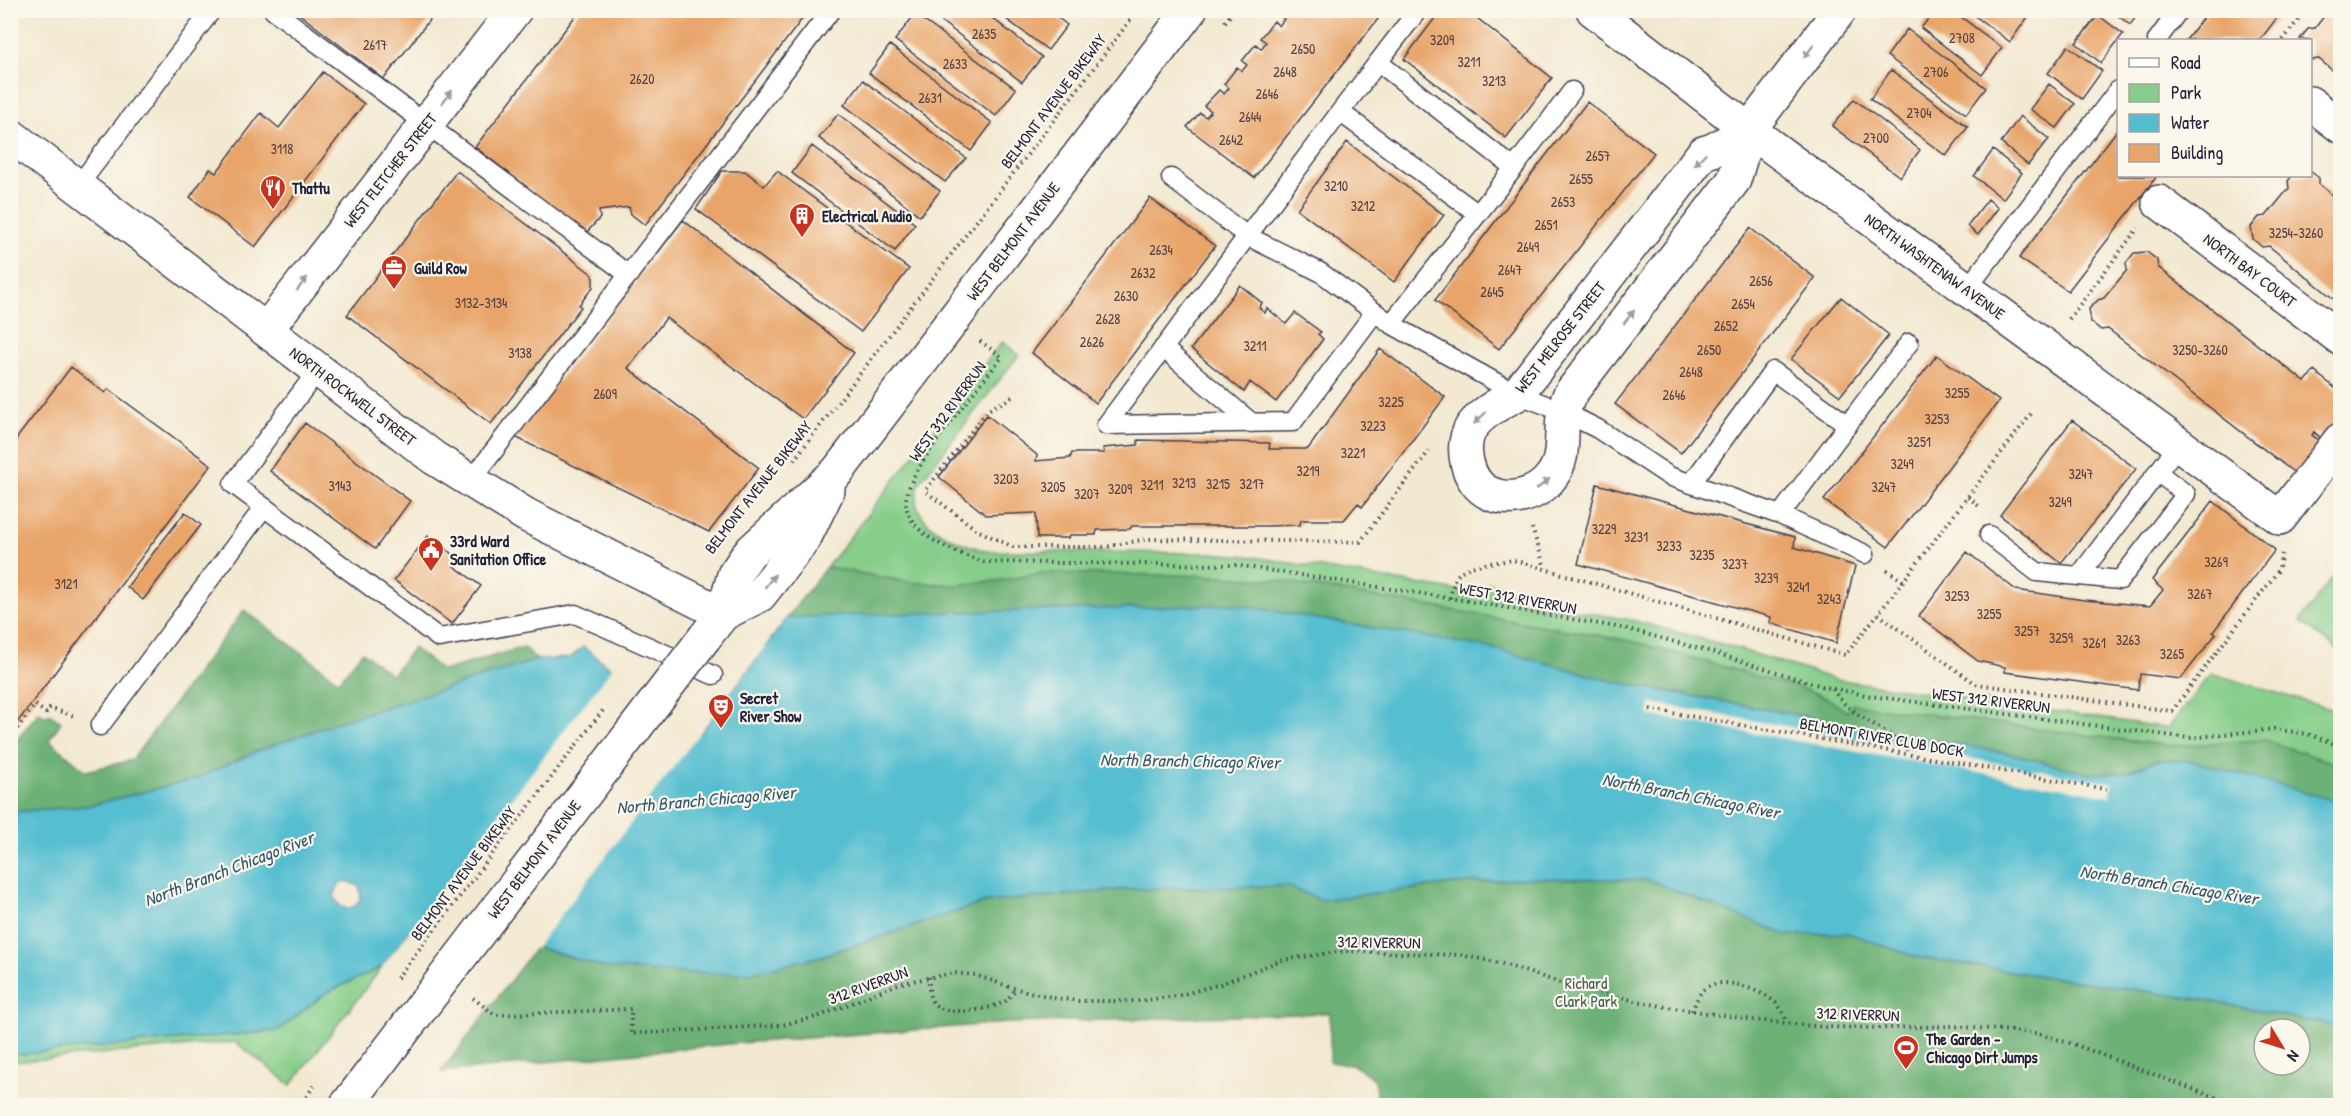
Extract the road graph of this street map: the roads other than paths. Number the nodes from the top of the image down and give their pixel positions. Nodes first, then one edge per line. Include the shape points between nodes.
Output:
1 (212, 10) edge
2 (273, 10) edge
3 (515, 10) edge
4 (831, 10) edge
5 (1190, 10) edge
6 (1418, 10) edge
7 (1593, 10) edge
8 (1840, 10) edge
9 (2180, 10) edge
10 (2158, 39) edge
11 (1378, 62) junction
12 (1572, 91) dead end
13 (2117, 91) edge
14 (2312, 105) edge
15 (1340, 112) junction
16 (426, 124) junction
17 (2340, 126) edge
18 (1749, 130) junction
19 (10, 135) edge
20 (1514, 168) junction
21 (1171, 178) dead end
22 (78, 186) junction
23 (2159, 202) road end
24 (1478, 214) junction
25 (1247, 236) junction
26 (629, 274) junction
27 (1966, 289) junction
28 (1376, 312) junction
29 (1391, 324) junction
30 (266, 330) junction
31 (2340, 339) edge
32 (1910, 343) dead end
33 (1163, 348) junction
34 (318, 370) junction
35 (1517, 394) junction
36 (1564, 412) junction
37 (1252, 423) junction
38 (1848, 425) junction
39 (2340, 440) edge
40 (2179, 444) junction
41 (2157, 472) junction
42 (470, 482) junction
43 (1691, 484) junction
44 (264, 507) junction
45 (1780, 515) junction
46 (1989, 535) dead end
47 (1865, 554) dead end
48 (2079, 576) junction
49 (714, 625) junction
50 (713, 675) dead end
51 (100, 726) road end
52 (346, 1106) edge

1 - 22 lane
2 - 16 lane
16 -> 3 street, WEST FLETCHER STREET
4 - 26 lane
5 - 49 street, WEST BELMONT AVENUE via 837,472 749,553 734,575
6 - 11 lane
7 - 18 street, NORTH WASHTENAW AVENUE
8 -> 18 street, WEST MELROSE STREET
9 - 10 lane
11 - 15 lane
11 - 20 lane
12 - 20 lane
13 - 27 lane
14 - 17 street
15 - 24 lane
15 - 25 lane
16 - 26 lane
30 -> 16 street, WEST FLETCHER STREET
18 - 27 street, NORTH WASHTENAW AVENUE
18 -> 35 street, WEST MELROSE STREET via 1703,153
36 -> 18 street, WEST MELROSE STREET via 1570,393 1734,180
19 - 22 street, NORTH ROCKWELL STREET
20 - 24 lane
21 - 25 lane
22 - 30 street, NORTH ROCKWELL STREET
23 - 31 street, NORTH BAY COURT
24 - 29 lane
25 - 28 lane via 1320,272
25 - 33 lane
26 - 42 lane
27 - 40 street, NORTH WASHTENAW AVENUE
28 - 29 lane
28 - 37 lane via 1293,422
29 - 35 lane
30 - 34 street, NORTH ROCKWELL STREET
32 - 38 lane
33 - 37 lane
33 - 37 lane via 1106,425
34 - 42 street, NORTH ROCKWELL STREET
34 - 44 lane via 233,484
35 - 36 lane
35 -> 36 street, WEST MELROSE STREET via 1486,412 1471,427 1466,441 1465,456 1477,483 1489,493 1506,498 1522,496 1538,490 1551,478 1559,464
36 - 43 lane via 1598,429 1669,476
38 - 43 lane via 1773,371
38 - 45 lane
39 - 40 street, NORTH WASHTENAW AVENUE via 2280,518
40 - 41 lane
41 - 48 lane
41 - 48 lane via 2186,494 2120,580
42 - 49 street, NORTH ROCKWELL STREET
43 - 45 lane
44 - 50 lane via 439,638 575,614
44 - 51 lane
45 - 47 lane
46 - 48 lane via 2037,572
49 - 52 street, WEST BELMONT AVENUE, bridge

